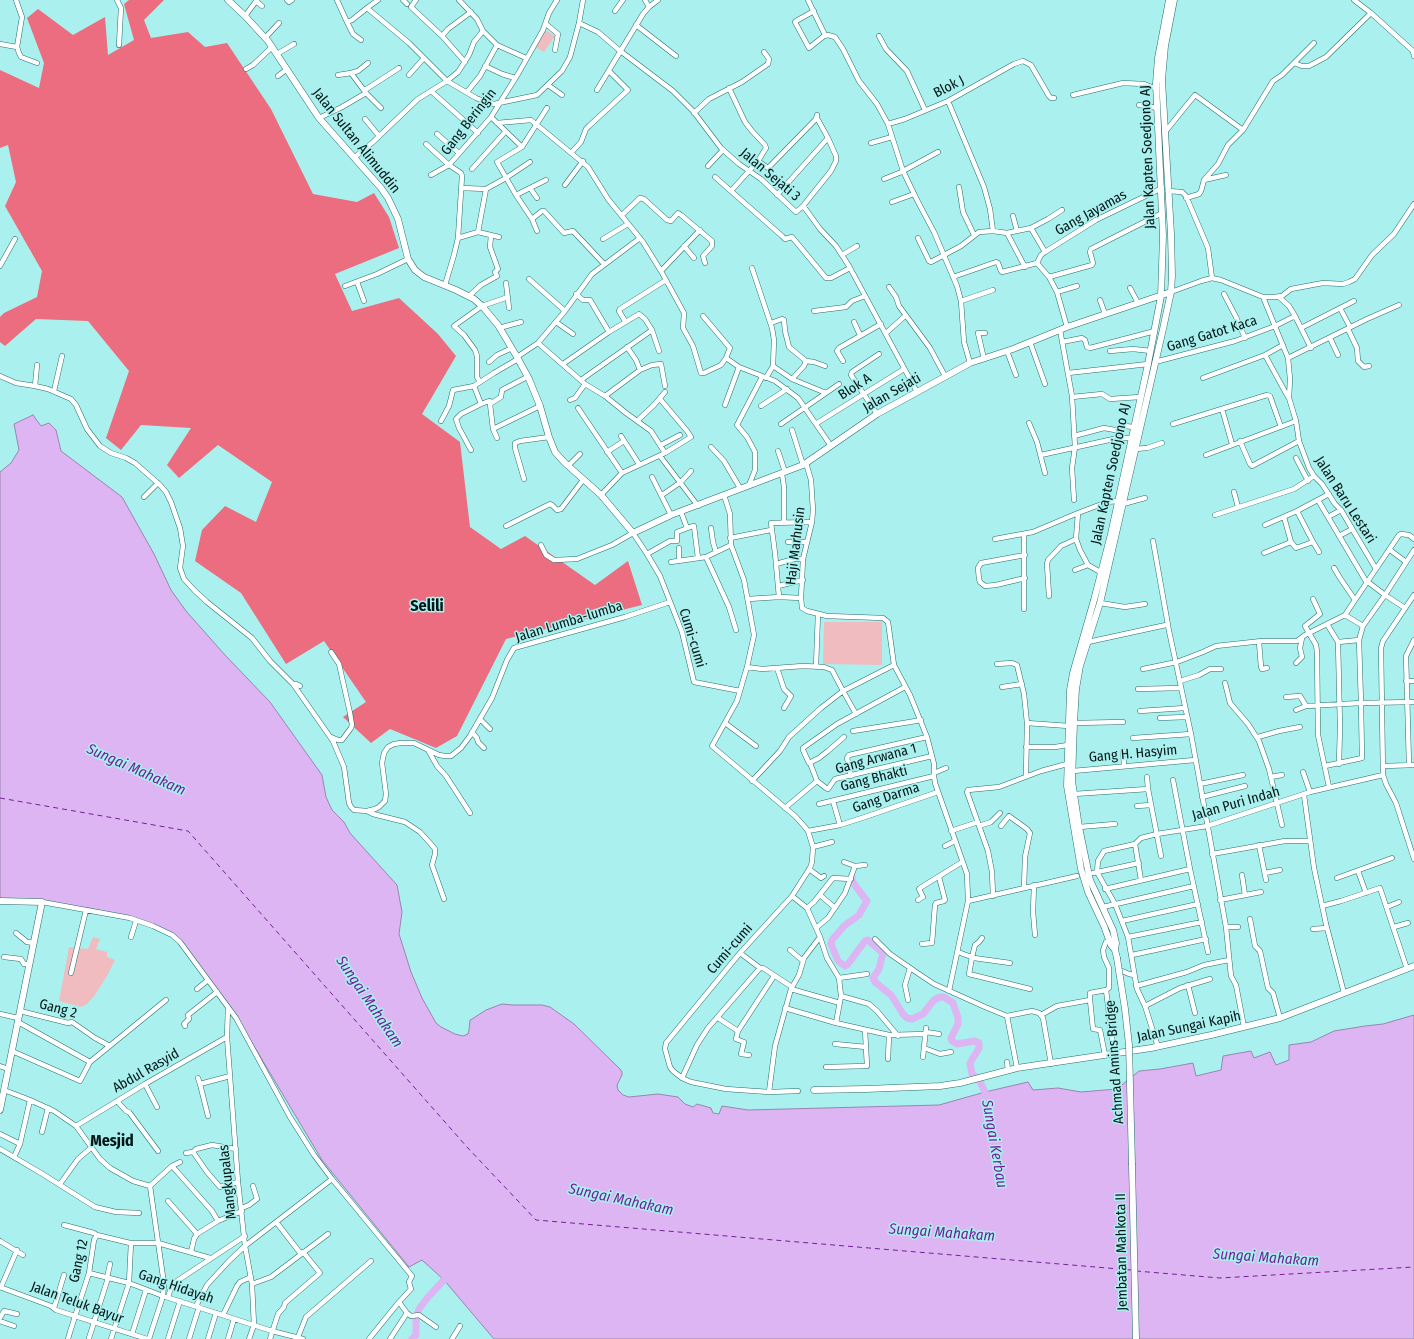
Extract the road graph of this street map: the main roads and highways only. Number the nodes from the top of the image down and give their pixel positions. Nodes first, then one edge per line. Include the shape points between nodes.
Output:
1 (228, 0) edge
2 (1169, 0) edge
3 (1174, 0) edge
4 (1169, 15) junction
5 (1164, 173) junction
6 (1165, 189) junction
7 (1171, 292) junction
8 (1161, 296) junction
9 (1120, 502) junction
10 (1118, 511) junction
11 (633, 533) joint
12 (1072, 724) junction
13 (1071, 737) junction
14 (0, 901) edge
15 (1113, 944) junction
16 (1414, 966) edge
17 (814, 1090) dead end
18 (0, 1110) edge
19 (1132, 1165) joint
20 (1136, 1339) edge

1 - 11 main road, Jalan Sultan Alimuddin via 266,38 319,118 381,188 398,219 408,259 420,274 468,296 482,306 499,328 527,377 540,406 548,437 555,452 601,496
2 - 4 main road, Jalan Kapten Soedjono AJ
3 - 4 main road, Jalan Kapten Soedjono AJ
4 - 5 main road, Jalan Kapten Soedjono AJ via 1162,80
4 - 5 main road, Jalan Kapten Soedjono AJ via 1158,58 1157,89
5 - 6 main road, Jalan Kapten Soedjono AJ
6 - 7 main road, Jalan Kapten Soedjono AJ via 1171,234
6 - 8 main road, Jalan Kapten Soedjono AJ via 1162,213
7 - 8 main road, Jalan Sejati
7 - 9 main road, Jalan Kapten Soedjono AJ via 1135,449
8 - 9 main road, Jalan Kapten Soedjono AJ
8 - 11 main road, Jalan Sejati via 970,363 877,414 804,464
9 - 10 main road, Jalan Kapten Soedjono AJ
10 - 12 main road, Jalan Kapten Soedjono AJ via 1100,603 1080,666
10 - 12 main road, Jalan Kapten Soedjono AJ via 1073,673 1070,690
12 - 13 main road, Jalan Kapten Soedjono AJ
13 - 15 main road, Jalan Kapten Soedjono AJ via 1074,794 1079,827 1090,880 1113,930
13 - 15 main road, Jalan Kapten Soedjono AJ via 1068,745 1067,786 1084,881
14 - 18 main road via 42,902 27,964
15 - 19 main road, Achmad Amins Bridge, bridge via 1128,1039
16 - 17 main road, Jalan Sungai Kapih via 1280,1018 1158,1047 1017,1068 940,1086
19 - 20 main road, Jembatan Mahkota II

